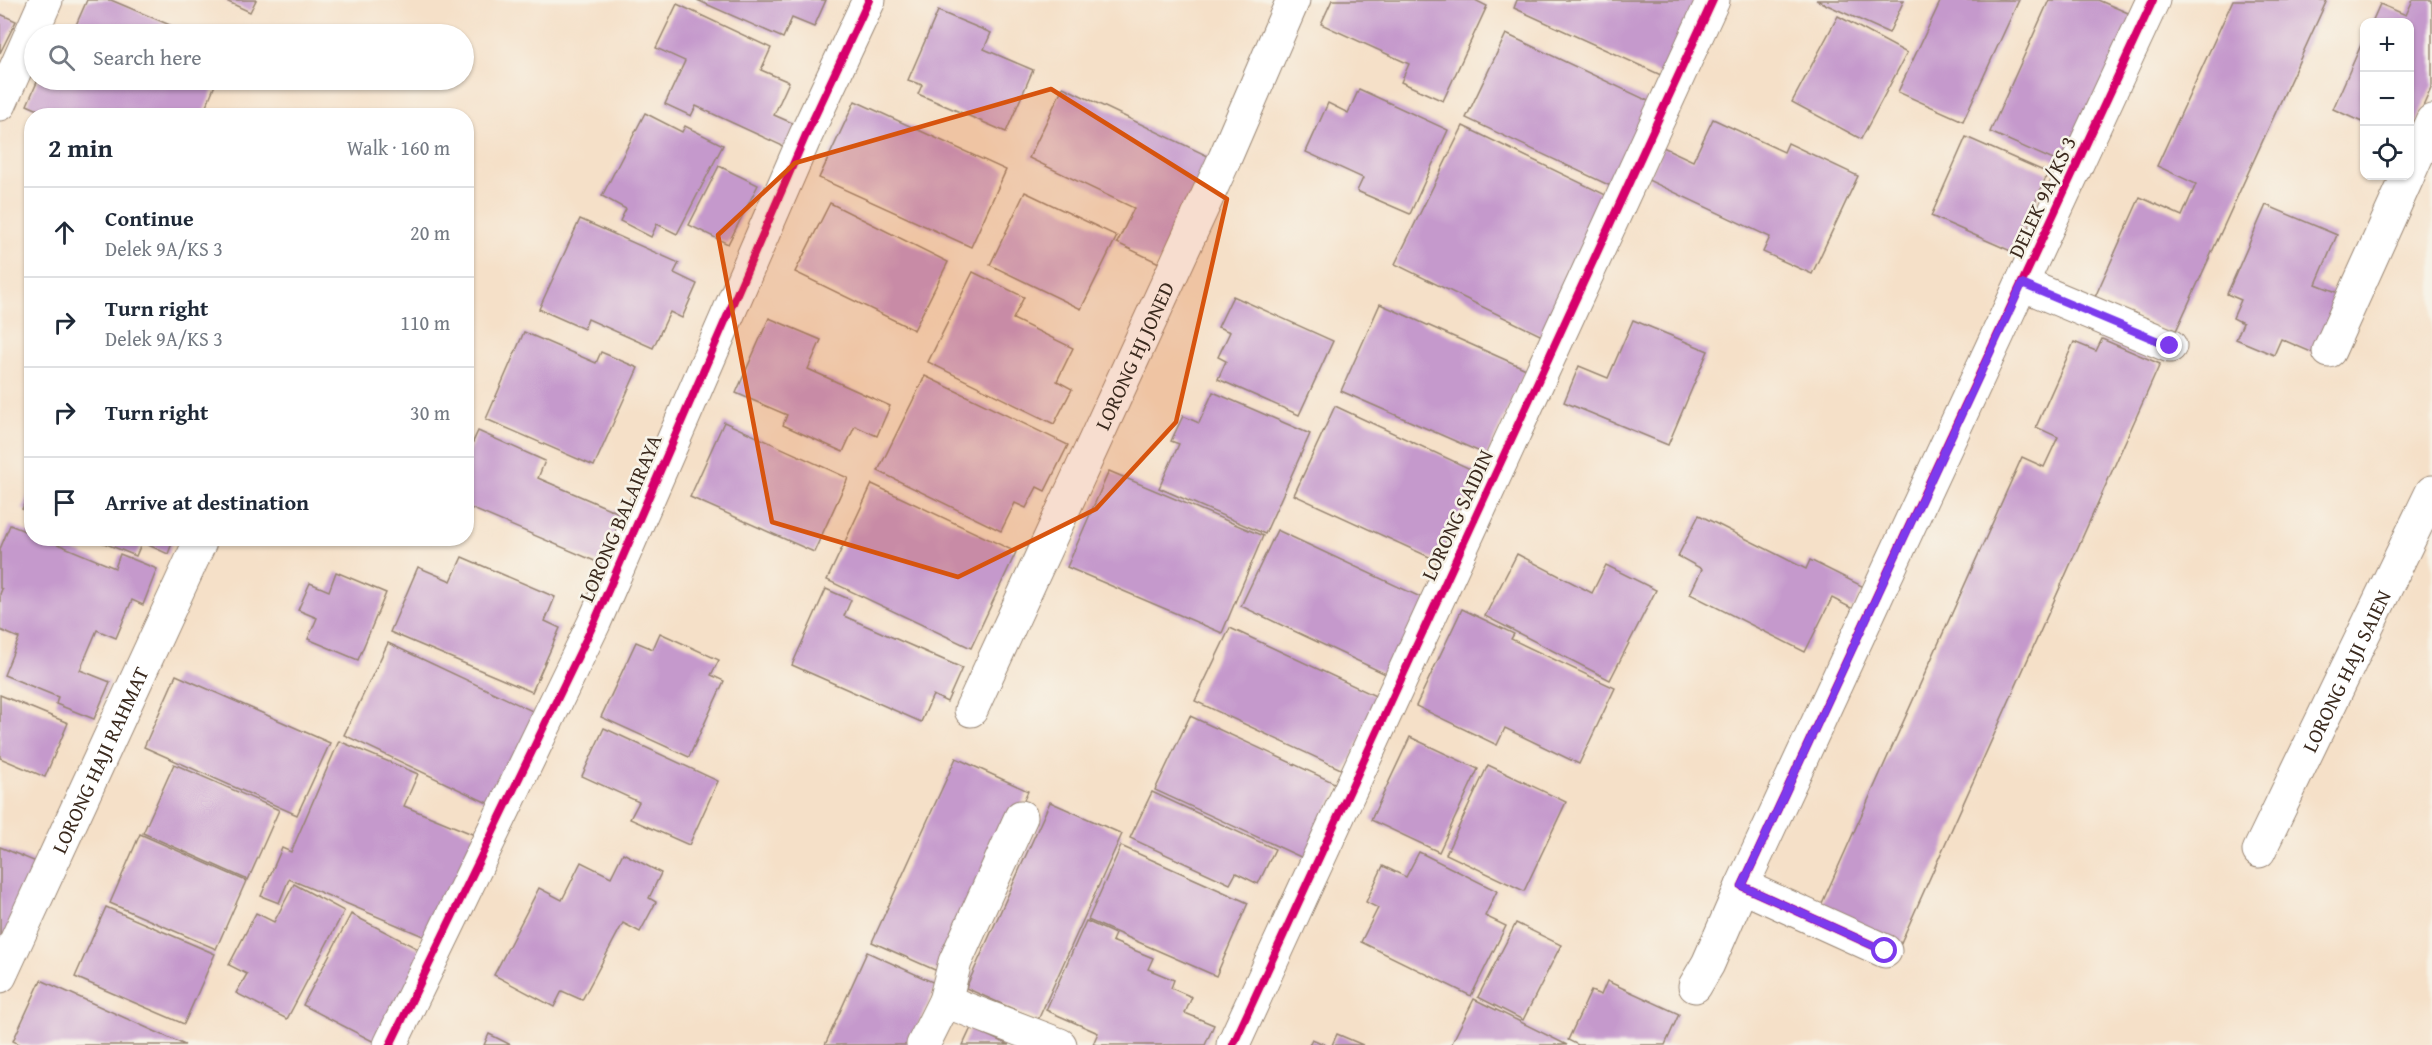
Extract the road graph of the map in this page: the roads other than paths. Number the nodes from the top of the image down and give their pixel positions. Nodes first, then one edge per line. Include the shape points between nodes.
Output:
1 (46, 0) edge
2 (869, 0) edge
3 (1293, 0) edge
4 (1713, 0) edge
5 (2153, 0) edge
6 (35, 24) edge
7 (24, 50) edge
8 (0, 104) edge
9 (2432, 121) edge
10 (2414, 160) edge
11 (2406, 180) edge
12 (2022, 284) junction
13 (2170, 346) dead end
14 (2329, 351) dead end
15 (2432, 492) edge
16 (198, 546) edge
17 (971, 710) dead end
18 (1021, 817) dead end
19 (2259, 851) dead end
20 (1742, 886) junction
21 (1885, 951) dead end
22 (0, 976) edge
23 (1695, 986) dead end
24 (945, 1001) junction
25 (390, 1045) edge
26 (923, 1045) edge
27 (1060, 1045) edge
28 (1233, 1045) edge

1 - 6 street
2 - 25 street, LORONG BALAIRAYA via 805,137 594,623
3 - 17 street, LORONG HJ JONED via 1220,169
4 - 28 street, LORONG SAIDIN
5 - 12 street, DELEK 9A/KS 3
7 - 8 street
9 - 10 street
11 - 14 street
12 - 13 street
12 - 20 street, DELEK 9A/KS 3
15 - 19 street, LORONG HAJI SAIEN
16 - 22 street, LORONG HAJI RAHMAT
18 - 24 street via 955,962
20 - 21 street
20 - 23 street, DELEK 9A/KS 3
24 - 26 street
24 - 27 street

